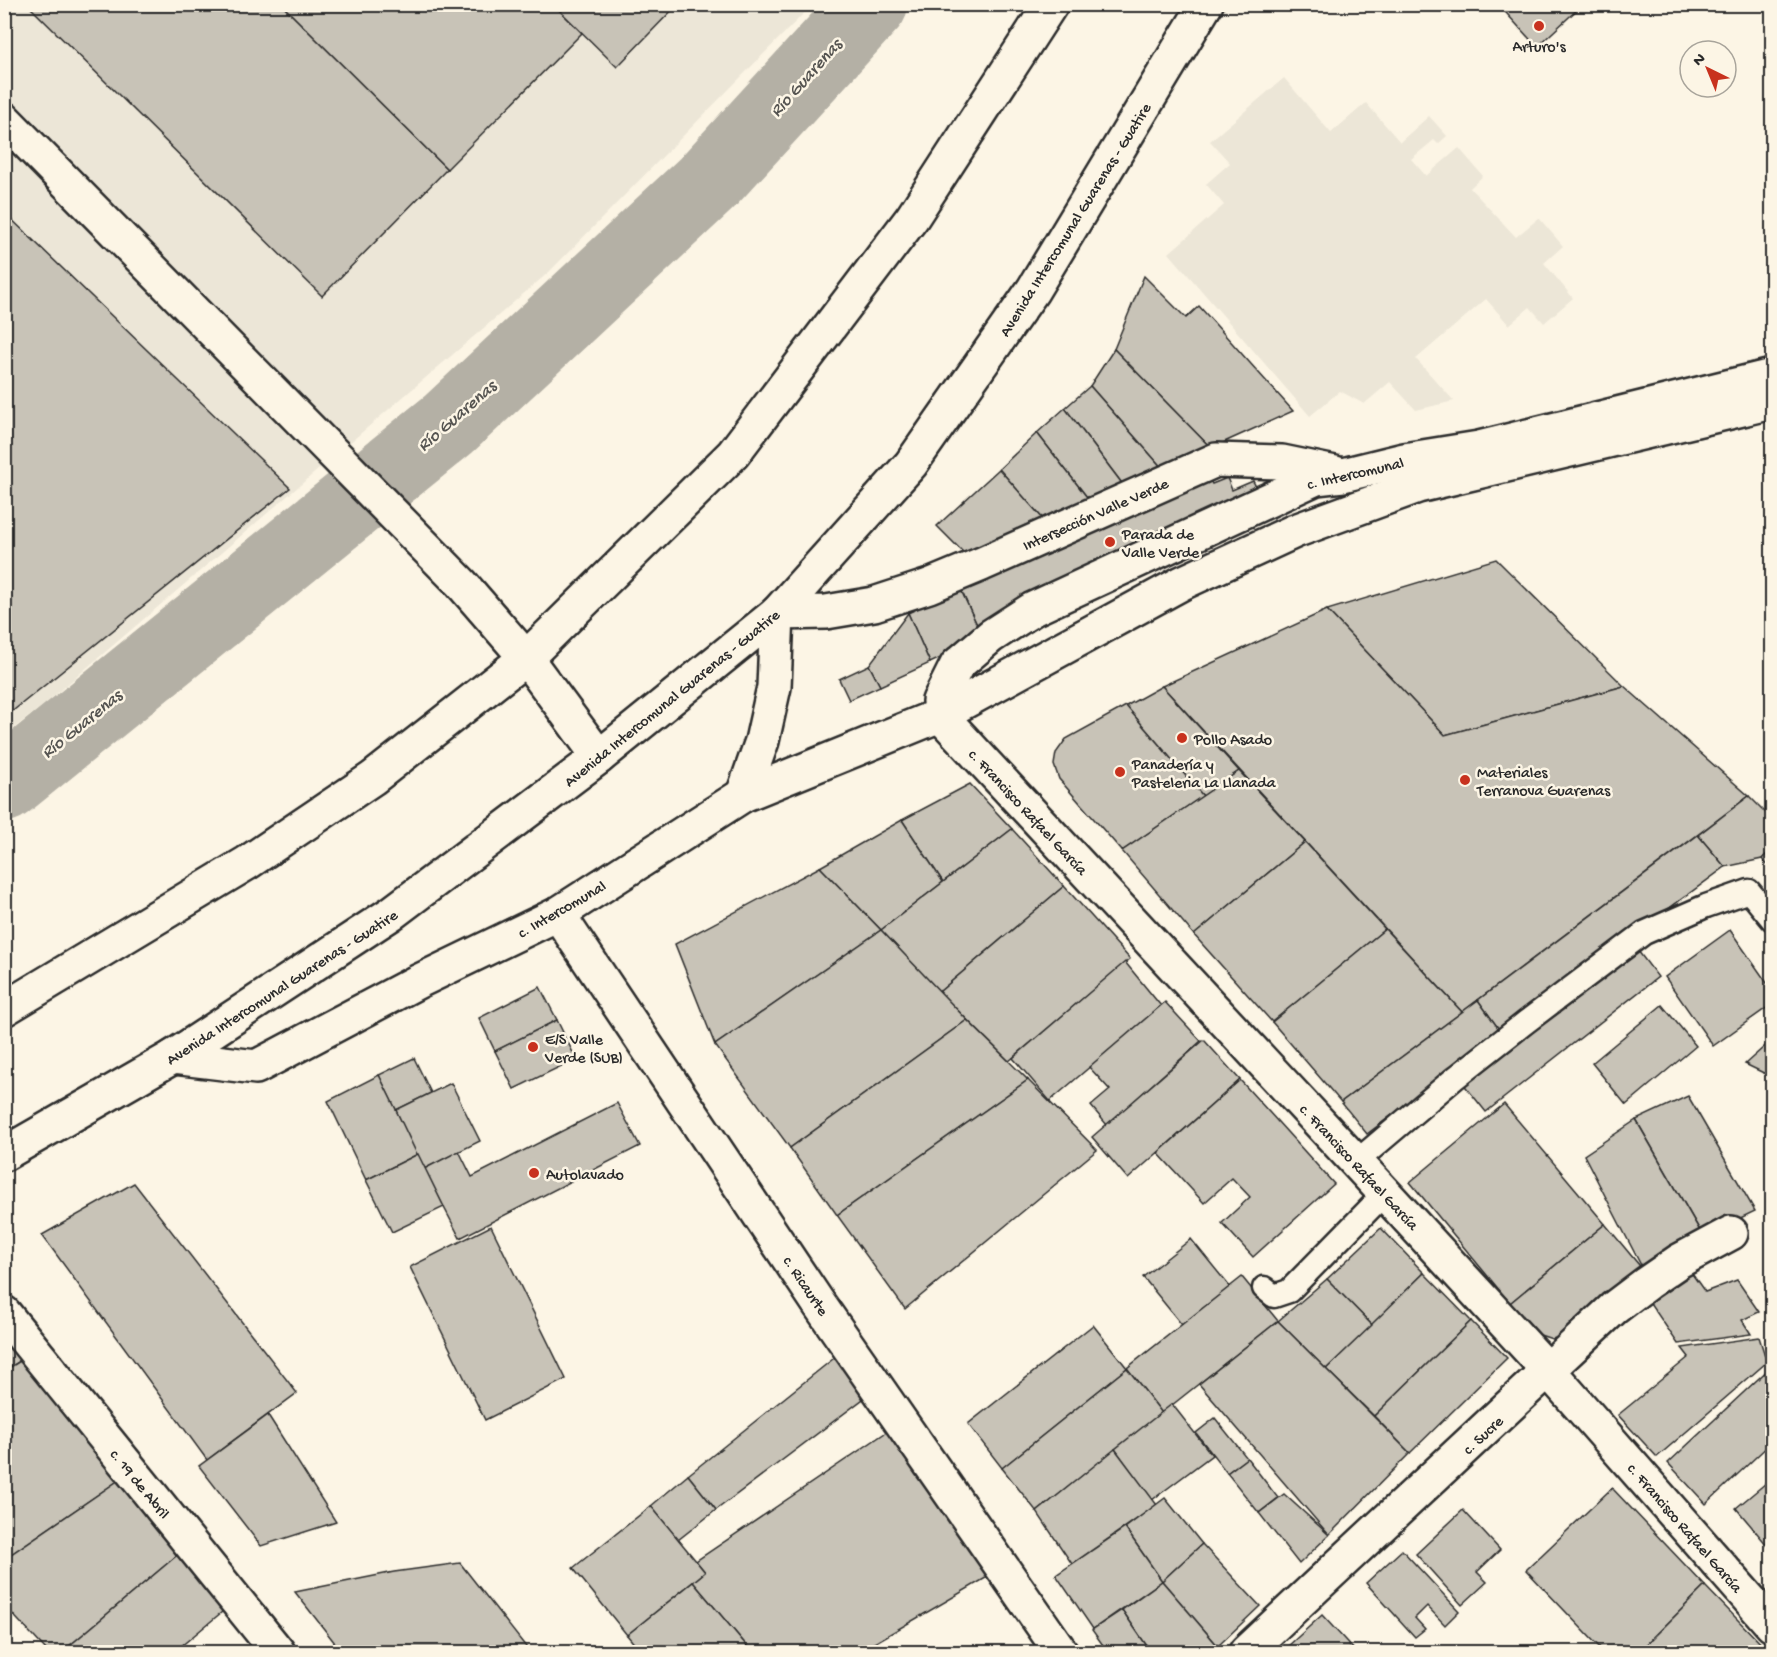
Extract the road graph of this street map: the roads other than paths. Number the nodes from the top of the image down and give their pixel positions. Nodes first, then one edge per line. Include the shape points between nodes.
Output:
1 (1051, 4) edge
2 (1206, 4) edge
3 (4, 119) edge
4 (1773, 376) edge
5 (1773, 402) edge
6 (1343, 475) junction
7 (1418, 486) junction
8 (777, 613) junction
9 (526, 658) junction
10 (940, 715) junction
11 (599, 757) junction
12 (743, 795) junction
13 (558, 914) junction
14 (1773, 919) edge
15 (4, 1009) edge
16 (173, 1057) junction
17 (4, 1154) edge
18 (1356, 1162) junction
19 (1385, 1193) junction
20 (1731, 1233) dead end
21 (1264, 1288) dead end
22 (4, 1313) edge
23 (1549, 1371) junction
24 (1773, 1625) edge
25 (278, 1653) edge
26 (1061, 1653) edge
27 (1246, 1653) edge

1 - 9 street via 912,218 733,454
2 - 8 street, Avenida Intercomunal Guarenas - Guatire via 1033,290 911,464
3 - 9 street via 461,583
4 - 6 street, c. Intercomunal via 1479,448
5 - 7 street, c. Intercomunal
6 - 7 street, Intersección Valle Verde via 1373,483
6 - 8 street, Intersección Valle Verde via 1282,462 1216,460 929,586 874,604 826,612
6 - 10 street, c. Intercomunal via 1316,478 1033,609 991,636 957,665 939,700
7 - 10 street, c. Intercomunal via 1295,531 1182,583
8 - 11 street, Avenida Intercomunal Guarenas - Guatire
8 - 12 street via 774,687 762,741
9 - 11 street
9 - 15 street via 373,778 247,863
10 - 12 street, c. Intercomunal
10 - 18 street, c. Francisco Rafael García
11 - 16 street, Avenida Intercomunal Guarenas - Guatire via 392,914
12 - 13 street, c. Intercomunal
13 - 16 street, c. Intercomunal via 417,982 256,1067
13 - 26 street, c. Ricaurte via 826,1314
14 - 18 lane via 1749,891 1644,933 1455,1078
16 - 17 street, Avenida Intercomunal Guarenas - Guatire
18 - 19 street, c. Francisco Rafael García
19 - 21 lane via 1289,1291 1274,1296
19 - 23 street, c. Francisco Rafael García
20 - 23 street, c. Sucre via 1678,1261 1614,1308
22 - 25 street, c. 19 de Abril
23 - 24 street, c. Francisco Rafael García
23 - 27 street, c. Sucre

